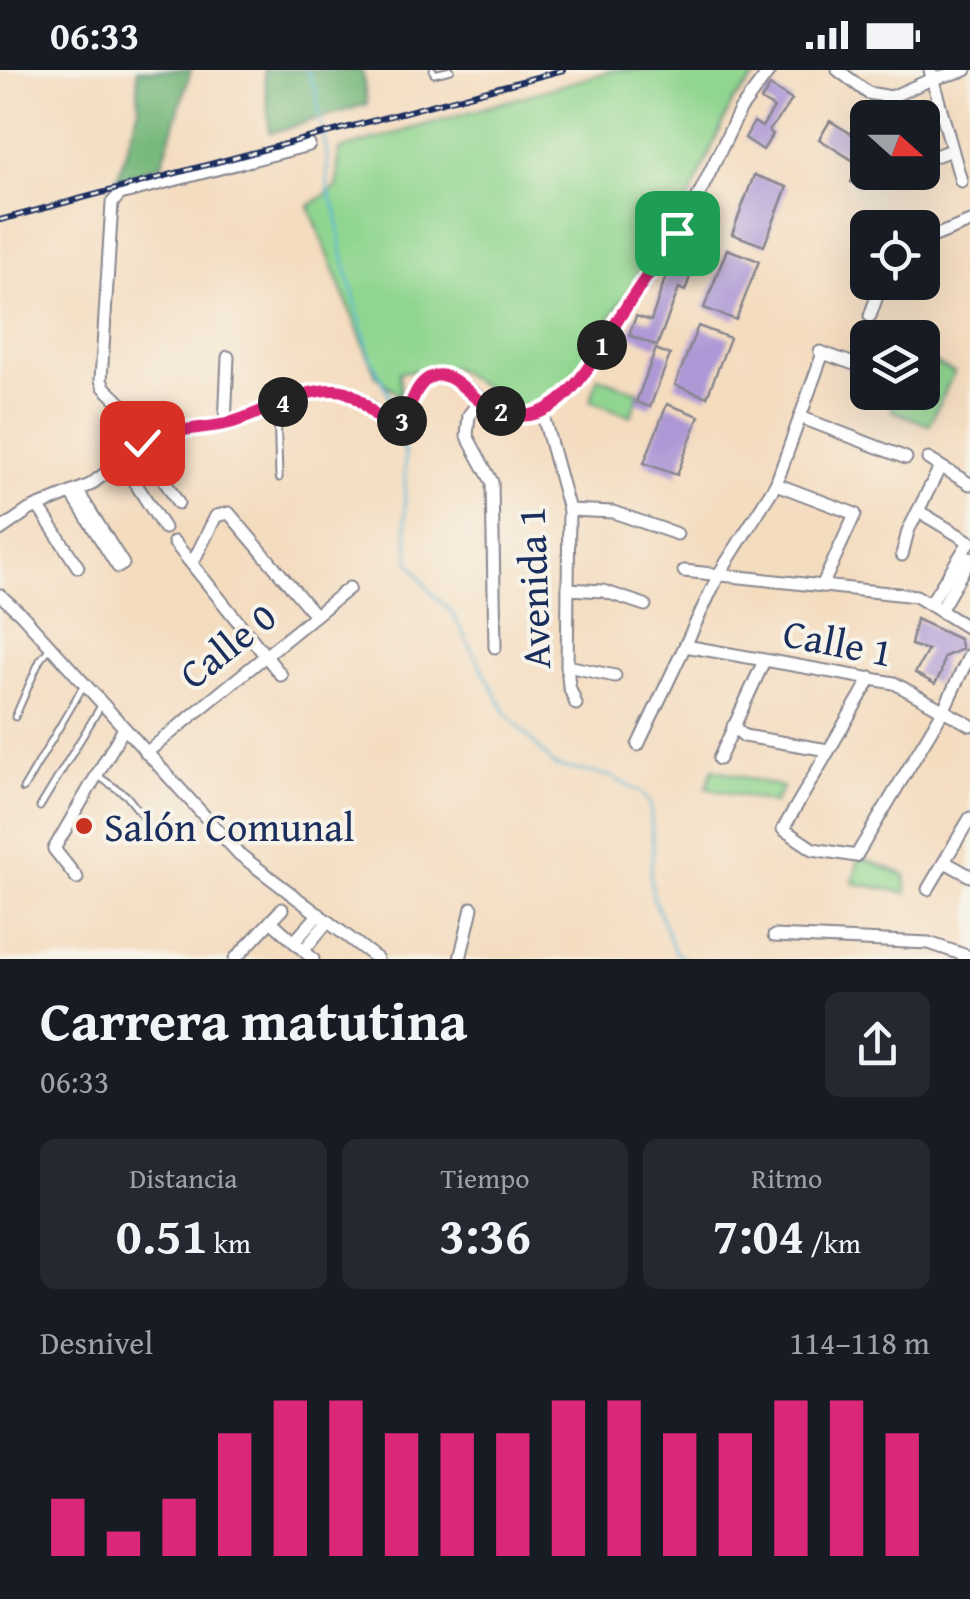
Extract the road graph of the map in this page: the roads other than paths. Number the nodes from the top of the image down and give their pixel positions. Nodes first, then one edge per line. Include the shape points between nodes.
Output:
1 (433, 70) edge
2 (451, 70) edge
3 (770, 70) edge
4 (838, 70) edge
5 (966, 70) edge
6 (931, 75) edge
7 (308, 145) dead end
8 (951, 150) junction
9 (940, 154) edge
10 (962, 180) dead end
11 (970, 222) edge
12 (940, 234) edge
13 (876, 300) edge
14 (870, 316) dead end
15 (228, 357) dead end
16 (850, 362) edge
17 (480, 401) junction
18 (277, 404) junction
19 (542, 412) junction
20 (800, 417) junction
21 (226, 424) junction
22 (154, 436) junction
23 (142, 443) junction
24 (906, 458) dead end
25 (120, 459) junction
26 (928, 459) dead end
27 (940, 466) junction
28 (279, 478) dead end
29 (776, 484) junction
30 (970, 484) edge
31 (75, 493) junction
32 (178, 504) dead end
33 (38, 506) junction
34 (569, 510) junction
35 (918, 512) junction
36 (164, 528) dead end
37 (0, 530) edge
38 (677, 534) dead end
39 (174, 542) dead end
40 (970, 542) edge
41 (902, 555) dead end
42 (970, 558) edge
43 (192, 564) junction
44 (78, 567) dead end
45 (684, 571) dead end
46 (719, 574) junction
47 (822, 586) junction
48 (348, 588) dead end
49 (568, 588) junction
50 (0, 595) edge
51 (645, 606) dead end
52 (935, 608) junction
53 (315, 614) junction
54 (970, 628) edge
55 (685, 646) junction
56 (50, 647) junction
57 (495, 647) dead end
58 (970, 654) edge
59 (266, 656) junction
60 (764, 661) junction
61 (567, 666) junction
62 (281, 674) dead end
63 (615, 676) dead end
64 (871, 678) junction
65 (84, 685) junction
66 (102, 704) junction
67 (576, 704) dead end
68 (944, 709) junction
69 (14, 717) dead end
70 (970, 725) edge
71 (734, 726) junction
72 (124, 728) junction
73 (638, 745) dead end
74 (828, 750) junction
75 (146, 752) junction
76 (719, 759) dead end
77 (97, 776) junction
78 (23, 790) dead end
79 (40, 807) dead end
80 (970, 818) edge
81 (146, 820) dead end
82 (945, 862) junction
83 (970, 876) edge
84 (77, 878) dead end
85 (928, 889) dead end
86 (472, 908) dead end
87 (282, 909) dead end
88 (323, 918) junction
89 (271, 921) junction
90 (774, 936) dead end
91 (304, 951) edge
92 (970, 957) edge
93 (235, 959) edge
94 (377, 959) edge
95 (460, 959) edge

1 - 2 lane
3 - 19 street via 740,110 694,207 577,385
4 - 6 street via 879,96 904,94
5 - 6 street
6 - 8 street
7 - 22 street via 120,194 112,203 101,380
8 - 9 street
8 - 10 street
11 - 12 street
13 - 14 street
15 - 21 street
16 - 20 street via 821,352
17 - 18 street via 440,376 428,379 393,426 337,390
17 - 19 street via 517,416
17 - 57 street via 467,436 492,482
18 - 21 street
18 - 28 lane
19 - 34 street, Avenida 1
20 - 24 street
20 - 29 street
21 - 22 street
22 - 23 street
23 - 25 street
23 - 32 street
25 - 31 street
25 - 36 street
26 - 27 street
27 - 30 street
27 - 35 street
29 - 46 street
29 - 47 street via 855,514
31 - 31 street via 118,567 123,564
31 - 33 street
33 - 37 street
33 - 44 street
34 - 38 street via 613,512
34 - 49 street, Avenida 1
35 - 40 street
35 - 41 street
39 - 43 street
40 - 52 street
42 - 52 street
43 - 53 street via 216,516 229,513
43 - 59 street
45 - 46 street
46 - 47 street
46 - 55 street
47 - 52 street via 916,596
48 - 53 street, Calle 0
49 - 51 street via 604,591
49 - 61 street, Avenida 1
50 - 56 street
52 - 54 street
53 - 59 street, Calle 0
55 - 60 street, Calle 1
55 - 73 street
56 - 65 street
56 - 69 lane
58 - 68 street
59 - 62 street
59 - 75 street, Calle 0
60 - 64 street, Calle 1
60 - 71 street
61 - 63 street
61 - 67 street, Avenida 1
64 - 68 street, Calle 1
64 - 74 street
65 - 66 street
65 - 78 lane
66 - 72 street
66 - 79 lane
68 - 70 street, Calle 1
68 - 74 street via 856,856 813,849 783,829
71 - 74 street via 744,736
71 - 76 street
72 - 75 street
72 - 77 street
75 - 88 street via 239,854
77 - 81 lane
77 - 84 street via 54,849
80 - 82 street
82 - 83 street
82 - 85 street
86 - 95 street
87 - 89 street
88 - 91 street
88 - 94 street
89 - 91 street
89 - 93 street
90 - 92 street via 930,943

